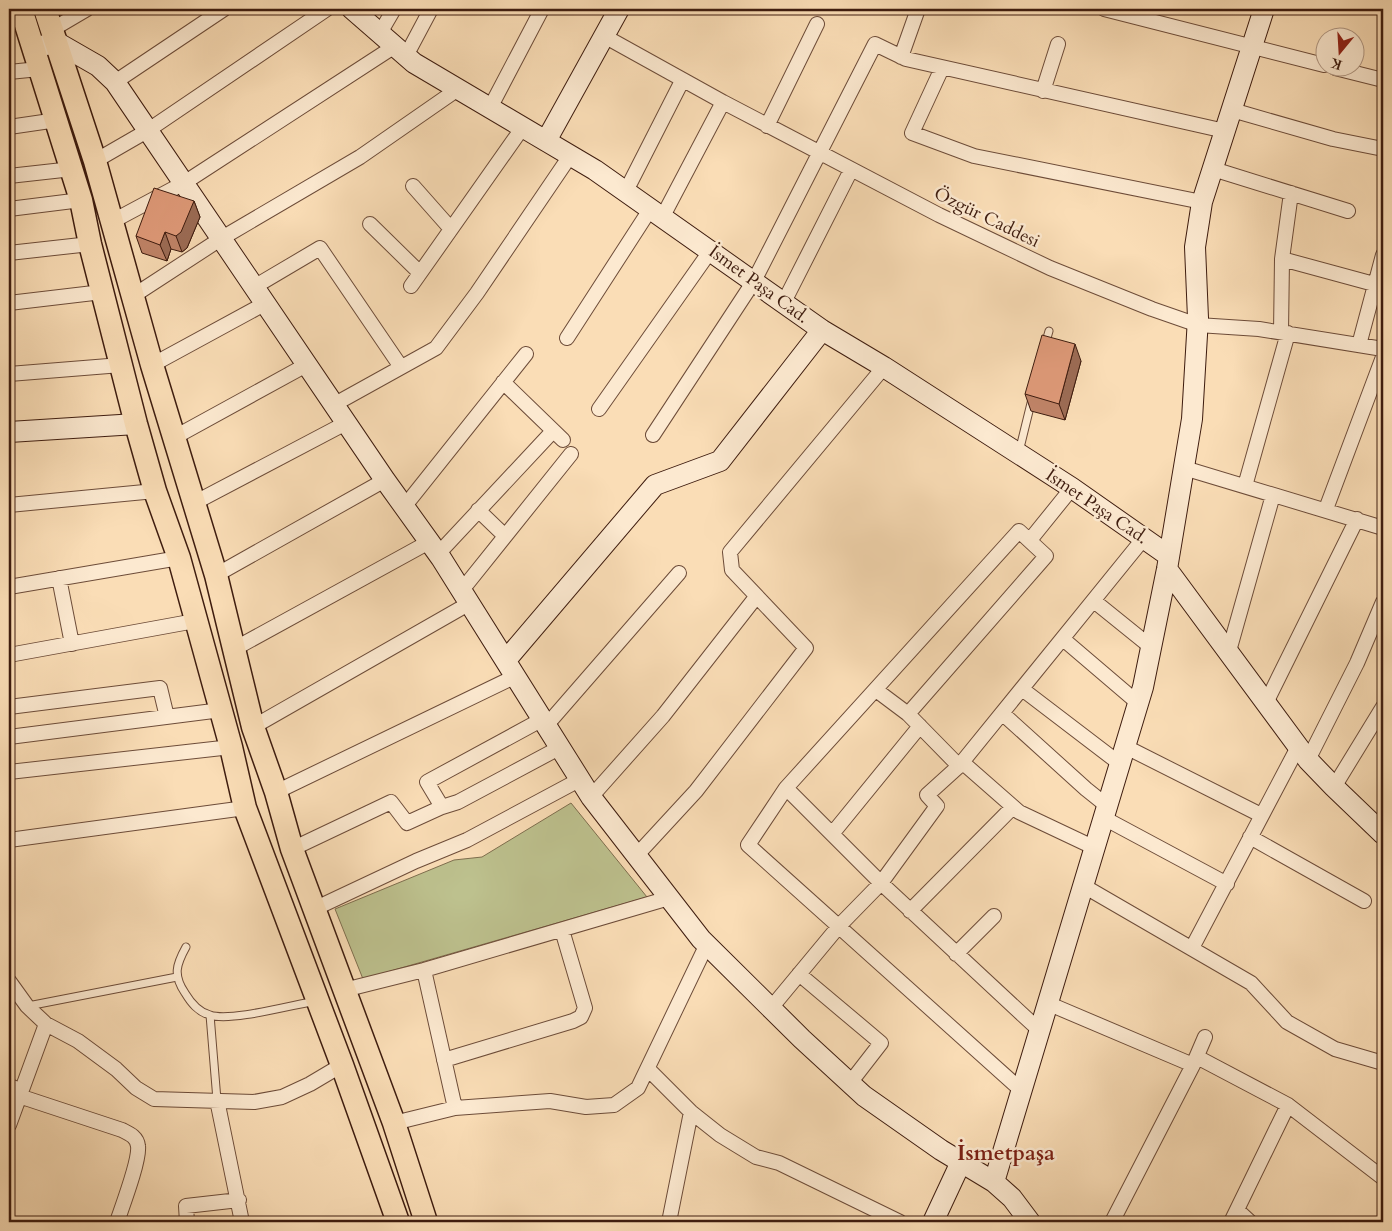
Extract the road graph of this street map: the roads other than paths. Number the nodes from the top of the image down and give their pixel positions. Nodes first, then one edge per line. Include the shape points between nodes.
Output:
1 (21, 9) edge
2 (87, 9) edge
3 (224, 9) edge
4 (327, 9) edge
5 (352, 9) edge
6 (394, 9) edge
7 (431, 9) edge
8 (542, 9) edge
9 (618, 9) edge
10 (918, 9) edge
11 (1104, 9) edge
12 (1264, 9) edge
13 (817, 24) dead end
14 (52, 27) edge
15 (380, 33) junction
16 (604, 36) junction
17 (1058, 44) dead end
18 (1252, 46) junction
19 (32, 48) junction
20 (401, 51) junction
21 (901, 57) junction
22 (74, 61) junction
23 (1314, 62) edge
24 (942, 68) junction
25 (39, 69) junction
26 (9, 72) edge
27 (1364, 75) edge
28 (682, 80) junction
29 (1383, 80) edge
30 (115, 82) junction
31 (458, 89) junction
32 (1043, 91) junction
33 (723, 102) junction
34 (490, 108) junction
35 (1232, 110) junction
36 (57, 120) junction
37 (767, 126) junction
38 (9, 127) edge
39 (523, 127) junction
40 (148, 131) junction
41 (1225, 131) junction
42 (546, 141) junction
43 (1383, 149) edge
44 (820, 153) junction
45 (570, 156) junction
46 (95, 162) junction
47 (72, 169) junction
48 (1213, 169) junction
49 (851, 170) junction
50 (9, 176) edge
51 (184, 183) junction
52 (413, 186) dead end
53 (626, 191) junction
54 (1291, 193) junction
55 (81, 200) junction
56 (1202, 202) junction
57 (9, 209) edge
58 (1348, 211) dead end
59 (657, 212) junction
60 (113, 221) junction
61 (370, 224) dead end
62 (451, 229) junction
63 (222, 238) junction
64 (90, 244) junction
65 (711, 250) junction
66 (9, 253) edge
67 (1383, 255) edge
68 (1282, 259) junction
69 (420, 274) junction
70 (754, 281) junction
71 (1374, 284) junction
72 (411, 286) dead end
73 (254, 287) junction
74 (102, 292) junction
75 (133, 296) junction
76 (784, 302) junction
77 (266, 303) junction
78 (9, 304) edge
79 (1198, 325) junction
80 (822, 330) junction
81 (1048, 331) dead end
82 (1285, 333) junction
83 (567, 338) dead end
84 (1360, 345) junction
85 (1383, 349) edge
86 (1044, 350) edge
87 (526, 354) dead end
88 (1383, 356) edge
89 (308, 364) junction
90 (120, 365) junction
91 (152, 365) junction
92 (401, 367) junction
93 (884, 367) junction
94 (9, 374) edge
95 (503, 382) junction
96 (1035, 387) edge
97 (335, 404) junction
98 (599, 409) dead end
99 (346, 423) junction
100 (136, 424) junction
101 (9, 432) edge
102 (653, 435) dead end
103 (175, 437) junction
104 (571, 454) dead end
105 (1018, 454) junction
106 (1184, 468) junction
107 (385, 480) junction
108 (1245, 486) junction
109 (1072, 488) junction
110 (156, 491) junction
111 (1274, 495) junction
112 (194, 503) junction
113 (9, 506) edge
114 (404, 507) junction
115 (1326, 509) junction
116 (478, 510) junction
117 (1357, 519) junction
118 (1383, 528) edge
119 (505, 536) junction
120 (1144, 538) junction
121 (1030, 540) junction
122 (433, 548) junction
123 (179, 558) junction
124 (1168, 562) junction
125 (679, 574) dead end
126 (216, 576) junction
127 (59, 578) junction
128 (9, 587) edge
129 (466, 597) junction
130 (756, 597) junction
131 (1094, 601) junction
132 (1383, 602) edge
133 (195, 621) junction
134 (1063, 639) junction
135 (72, 644) junction
136 (1151, 647) junction
137 (234, 649) junction
138 (1228, 651) junction
139 (9, 654) edge
140 (510, 669) junction
141 (876, 690) junction
142 (1022, 690) junction
143 (1138, 703) junction
144 (1266, 703) junction
145 (9, 707) edge
146 (1383, 707) edge
147 (221, 710) junction
148 (1002, 713) junction
149 (908, 714) junction
150 (167, 717) junction
151 (543, 724) junction
152 (920, 726) junction
153 (253, 727) junction
154 (9, 737) edge
155 (231, 747) junction
156 (559, 748) junction
157 (1121, 754) junction
158 (1303, 754) junction
159 (960, 764) junction
160 (9, 772) edge
161 (579, 780) junction
162 (786, 788) junction
163 (1334, 788) junction
164 (276, 792) junction
165 (590, 797) junction
166 (442, 807) junction
167 (1013, 807) junction
168 (245, 808) junction
169 (1104, 811) junction
170 (1261, 815) junction
171 (1383, 833) edge
172 (832, 834) junction
173 (1250, 837) junction
174 (9, 840) edge
175 (1093, 847) junction
176 (292, 849) junction
177 (636, 856) junction
178 (881, 883) junction
179 (1227, 884) junction
180 (1082, 885) junction
181 (669, 898) junction
182 (1364, 901) dead end
183 (314, 909) junction
184 (910, 911) junction
185 (994, 916) dead end
186 (840, 926) junction
187 (562, 930) junction
188 (707, 944) junction
189 (186, 947) dead end
190 (1192, 948) junction
191 (956, 954) junction
192 (424, 970) junction
193 (799, 974) junction
194 (177, 977) junction
195 (9, 981) edge
196 (344, 990) junction
197 (319, 1000) junction
198 (1047, 1003) junction
199 (27, 1006) junction
200 (770, 1008) junction
201 (210, 1015) junction
202 (46, 1024) junction
203 (1039, 1030) junction
204 (1205, 1037) dead end
205 (444, 1060) junction
206 (1195, 1061) junction
207 (1383, 1063) edge
208 (342, 1064) junction
209 (649, 1070) junction
210 (850, 1083) junction
211 (16, 1089) edge
212 (1021, 1090) junction
213 (217, 1100) junction
214 (1288, 1105) junction
215 (455, 1108) junction
216 (691, 1112) junction
217 (394, 1124) junction
218 (9, 1125) edge
219 (962, 1162) junction
220 (1383, 1178) edge
221 (994, 1182) junction
222 (239, 1200) junction
223 (1234, 1216) edge
224 (117, 1222) edge
225 (187, 1222) edge
226 (242, 1222) edge
227 (398, 1222) edge
228 (426, 1222) edge
229 (669, 1222) edge
230 (900, 1222) edge
231 (933, 1222) edge
232 (1030, 1222) edge
233 (1112, 1222) edge
234 (1250, 1222) edge

1 - 19 main road
2 - 14 street
3 - 30 street
4 - 40 street
5 - 15 main road, İsmet Paşa Cad.
6 - 15 street
7 - 20 street
8 - 34 street
9 - 16 main road
10 - 21 street
11 - 18 street
12 - 18 main road
13 - 37 street
14 - 19 main road
14 - 22 main road
15 - 20 main road, İsmet Paşa Cad.
16 - 28 street, Özgür Caddesi
16 - 42 main road
17 - 32 street
18 - 23 street
18 - 35 main road
19 - 25 main road
20 - 31 main road, İsmet Paşa Cad.
20 - 51 street
21 - 24 street
21 - 44 street via 875,44
22 - 25 main road
22 - 30 main road via 98,66
22 - 46 main road
24 - 32 street
24 - 56 street via 912,133 974,156
25 - 26 street
25 - 36 main road
27 - 29 street
28 - 33 street, Özgür Caddesi
28 - 53 street
30 - 40 main road
31 - 34 main road, İsmet Paşa Cad.
31 - 63 street via 360,157
32 - 41 street
33 - 37 street, Özgür Caddesi
33 - 59 street
34 - 39 main road, İsmet Paşa Cad.
35 - 41 main road
35 - 43 street via 1334,139
36 - 38 street
36 - 47 main road
37 - 44 street, Özgür Caddesi
39 - 42 main road, İsmet Paşa Cad.
39 - 62 street
40 - 46 street
40 - 51 main road
41 - 48 main road
42 - 45 main road, İsmet Paşa Cad.
44 - 49 street, Özgür Caddesi
44 - 70 street
45 - 53 main road, İsmet Paşa Cad.
45 - 92 street via 436,348
46 - 60 main road
47 - 50 street
47 - 55 main road
48 - 54 street
48 - 56 main road
49 - 76 street
49 - 79 street, Özgür Caddesi via 1050,268
51 - 60 street
51 - 63 main road
52 - 62 street
53 - 59 main road, İsmet Paşa Cad.
54 - 58 street
54 - 68 street
55 - 57 street
55 - 64 main road
56 - 79 main road via 1195,247
59 - 65 main road, İsmet Paşa Cad.
59 - 83 street
60 - 75 main road
61 - 69 street
62 - 69 street
63 - 73 main road
63 - 75 street
64 - 66 street
64 - 74 main road
65 - 70 main road, İsmet Paşa Cad.
65 - 98 street
67 - 71 street
68 - 71 street
68 - 82 street
69 - 72 street
70 - 76 main road, İsmet Paşa Cad.
70 - 102 street
71 - 84 street
73 - 77 main road
73 - 92 street via 320,248
74 - 78 street
74 - 90 main road
75 - 91 main road
76 - 80 main road, İsmet Paşa Cad.
77 - 89 main road
77 - 91 street
79 - 82 street, Özgür Caddesi
79 - 106 main road via 1192,420
80 - 93 main road, İsmet Paşa Cad.
80 - 140 main road via 720,461 655,485
81 - 86 lane
82 - 84 street, Özgür Caddesi
82 - 108 street
84 - 85 street, Özgür Caddesi
87 - 95 street
88 - 115 street
89 - 97 main road
89 - 103 street
90 - 94 street
90 - 100 main road
91 - 103 main road
92 - 97 street
93 - 105 main road, İsmet Paşa Cad.
93 - 130 street via 730,552 732,570
95 - 114 street
95 - 116 street via 558,436
96 - 105 lane
97 - 99 main road
99 - 107 main road
99 - 112 street
100 - 101 main road
100 - 110 main road
103 - 112 main road
104 - 119 street
105 - 109 main road, İsmet Paşa Cad.
106 - 108 street
106 - 124 main road
107 - 114 main road
107 - 126 street
108 - 111 street
109 - 120 main road, İsmet Paşa Cad.
109 - 121 street
110 - 113 street
110 - 123 main road
111 - 115 street
111 - 138 street
112 - 126 main road
114 - 122 main road
115 - 117 street
116 - 119 street
116 - 122 street
117 - 118 street
117 - 144 street
119 - 129 street
120 - 124 main road, İsmet Paşa Cad.
120 - 131 street
121 - 141 street via 1019,531
121 - 149 street via 1046,556
122 - 129 main road
122 - 137 street
123 - 127 street
123 - 133 main road
124 - 136 main road
124 - 138 main road, İsmet Paşa Cad.
125 - 151 street
126 - 137 main road
127 - 128 street
127 - 135 street
129 - 140 main road
129 - 153 street
130 - 165 street via 663,716
130 - 177 street via 806,648 696,791
131 - 134 street
131 - 136 street
132 - 158 street via 1357,663
133 - 135 street
133 - 147 main road
134 - 142 street
134 - 143 street
135 - 139 street
136 - 143 main road
137 - 153 main road
138 - 144 main road, İsmet Paşa Cad.
140 - 151 main road
140 - 164 street
141 - 149 street
141 - 162 street
142 - 148 street
142 - 157 street
143 - 157 main road
144 - 158 main road, İsmet Paşa Cad.
145 - 150 street via 160,688
146 - 163 street
147 - 150 street
147 - 155 main road
148 - 159 street
148 - 169 street via 1086,789
149 - 152 street
150 - 154 street
151 - 156 main road
151 - 166 street via 427,782
152 - 159 street
152 - 172 street
153 - 164 main road
155 - 160 street
155 - 168 main road
156 - 161 main road
156 - 166 street via 458,802
157 - 169 main road
157 - 170 street
158 - 163 main road, İsmet Paşa Cad.
158 - 170 street
159 - 167 street
159 - 178 street via 927,795 937,806
161 - 165 main road
161 - 183 street via 466,840
162 - 172 street
162 - 186 street via 748,845
163 - 171 main road, İsmet Paşa Cad.
164 - 176 main road
165 - 177 main road
166 - 176 street via 407,823 392,802
167 - 175 street
167 - 184 street
168 - 174 street
168 - 197 main road
169 - 175 main road
169 - 179 street
170 - 173 street
172 - 178 street
173 - 179 street
173 - 182 street
175 - 180 main road
176 - 183 main road
177 - 181 main road
178 - 184 street
178 - 186 street
179 - 190 street
180 - 190 street
180 - 198 main road
181 - 187 street
181 - 188 main road
183 - 196 main road
184 - 191 street
185 - 191 street
186 - 193 street
186 - 212 street
187 - 192 street
187 - 205 street via 585,1008 581,1017
188 - 200 main road
188 - 209 street
189 - 194 lane via 177,964
190 - 207 street via 1251,983 1287,1022 1335,1049
191 - 203 street
192 - 196 street
192 - 205 street
193 - 200 street
193 - 210 street via 881,1044
194 - 199 lane
194 - 201 lane via 189,1000
195 - 199 street
196 - 217 main road
197 - 201 lane via 226,1017
197 - 208 main road
198 - 203 main road
198 - 206 street
199 - 202 street
200 - 210 main road
201 - 213 lane
202 - 211 street
202 - 213 street via 78,1041 136,1088 154,1098
203 - 212 main road
204 - 206 street
205 - 215 street
206 - 214 street
206 - 233 street
208 - 213 street via 282,1097 254,1102
208 - 227 main road
209 - 215 street via 638,1088 614,1106 586,1107 550,1101
209 - 216 street
210 - 219 main road via 864,1096
211 - 218 street
211 - 224 street via 132,1134 136,1139 138,1152
212 - 221 main road
213 - 222 street
214 - 220 street
214 - 223 street
215 - 217 street
216 - 229 street
216 - 230 street via 756,1157 778,1163
217 - 228 main road
219 - 221 main road
219 - 231 main road
221 - 232 main road via 1012,1198
222 - 225 street via 186,1206
222 - 226 street
223 - 234 street

